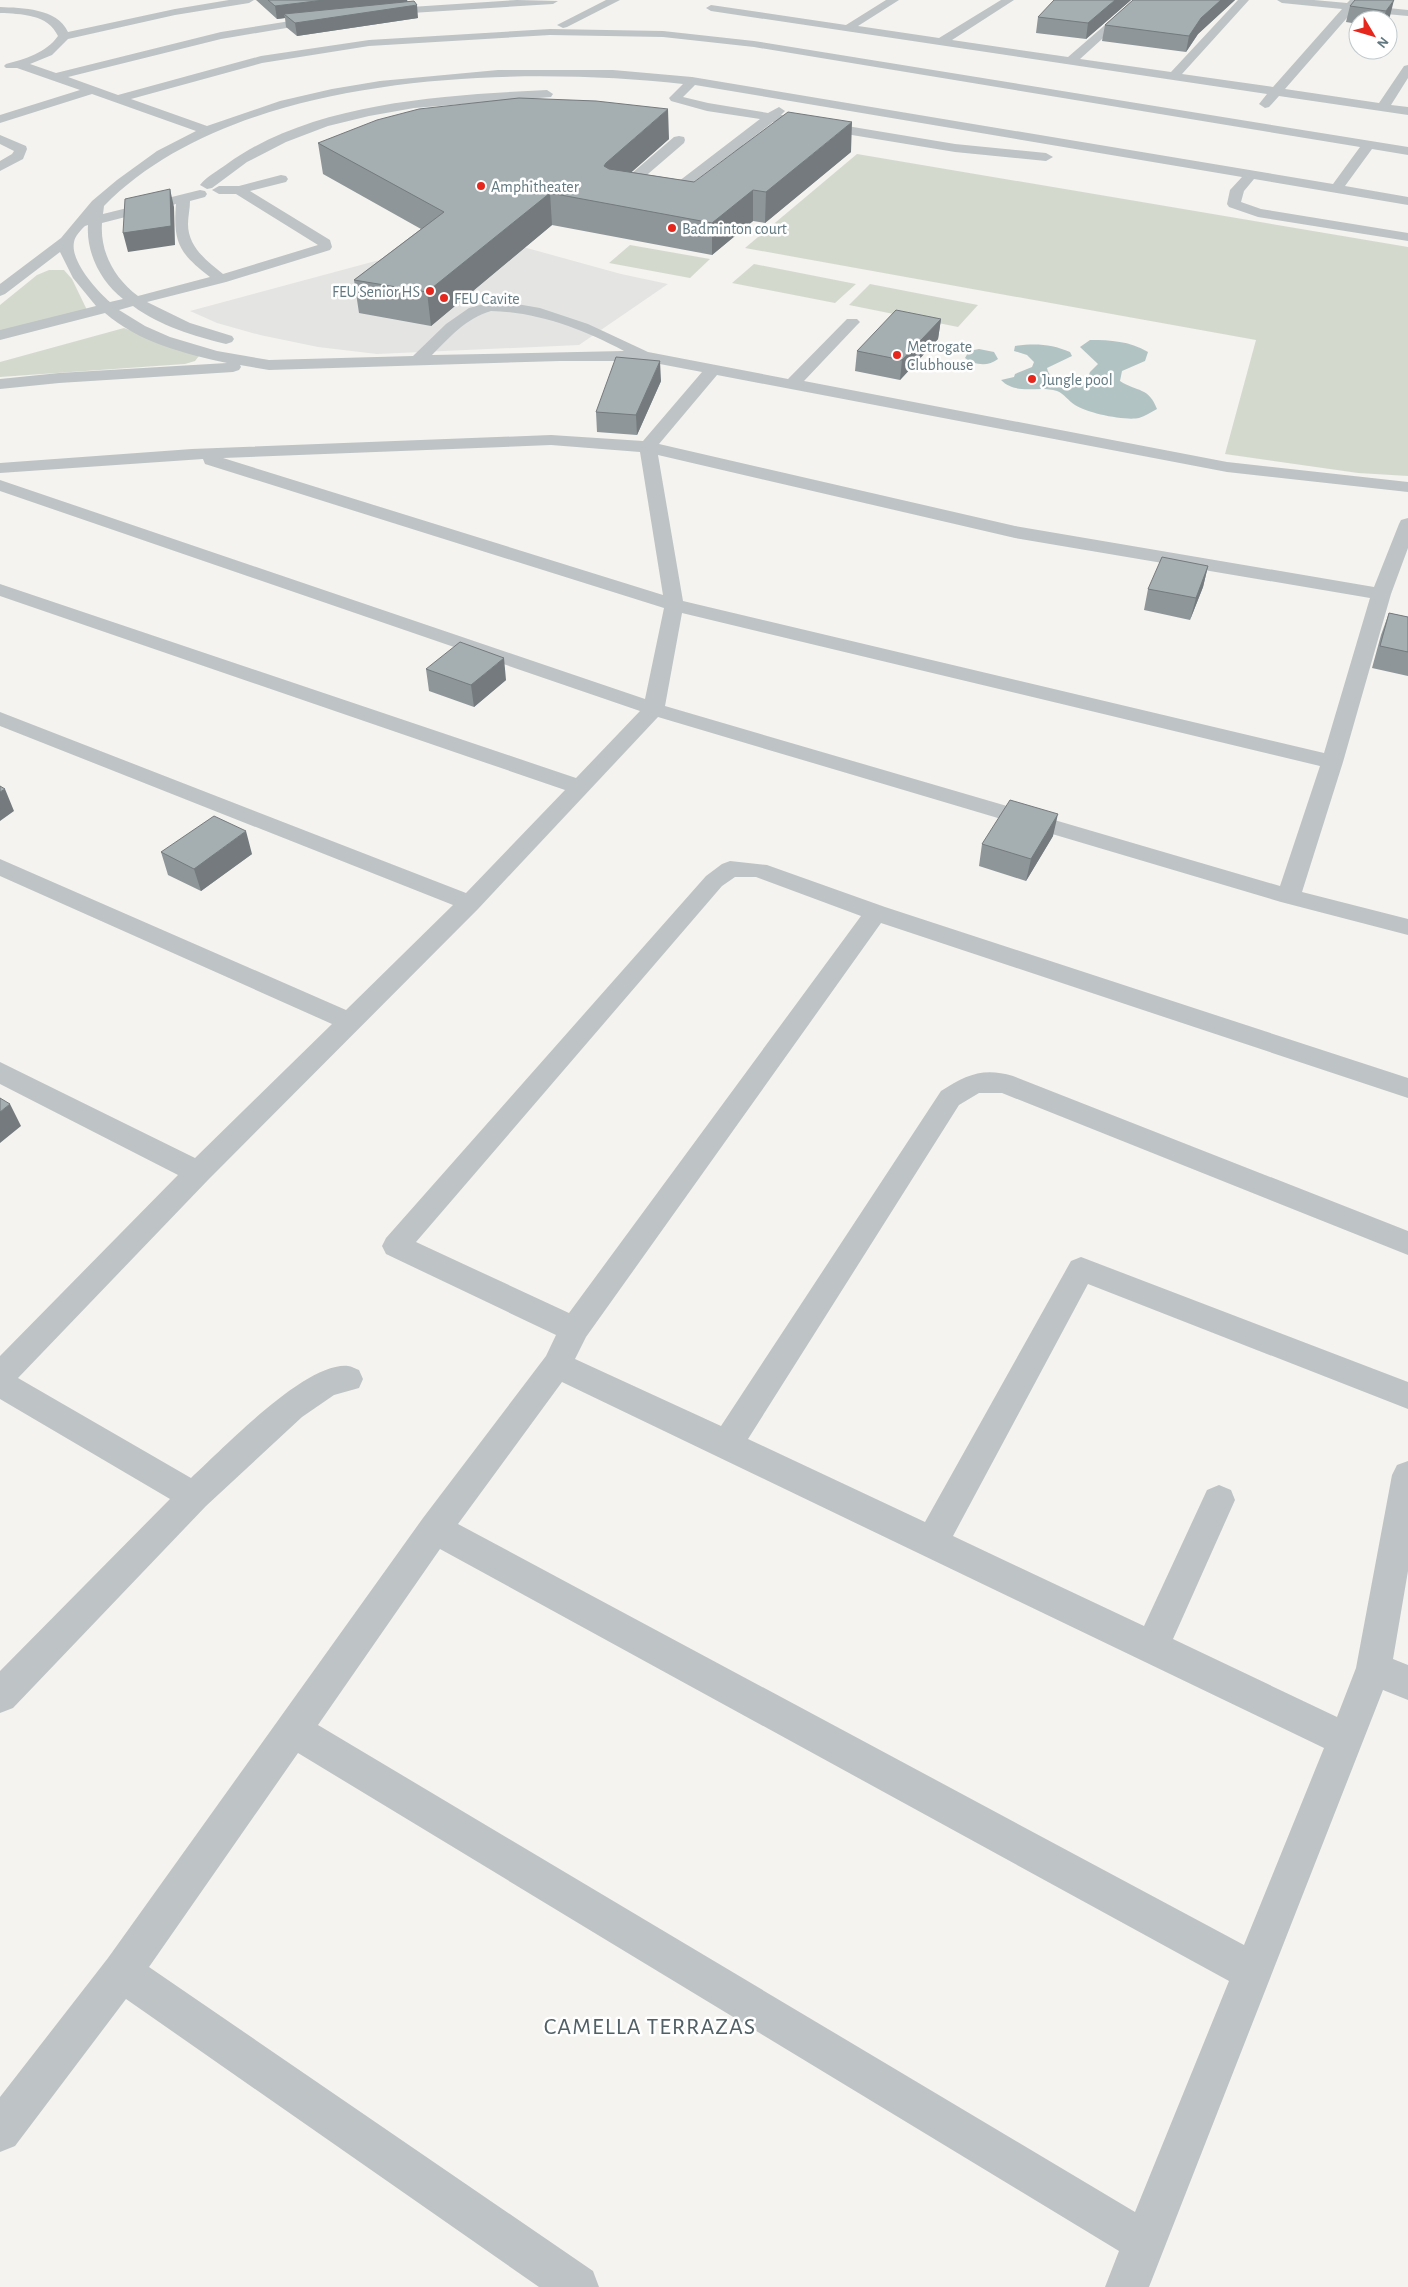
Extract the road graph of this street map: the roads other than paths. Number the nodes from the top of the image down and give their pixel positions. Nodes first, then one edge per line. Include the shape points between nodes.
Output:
1 (249, 0) edge
2 (615, 0) edge
3 (728, 0) edge
4 (894, 0) edge
5 (1009, 0) edge
6 (1140, 0) edge
7 (1244, 0) edge
8 (1282, 0) edge
9 (1354, 3) edge
10 (149, 7) dead end
11 (0, 10) edge
12 (557, 10) edge
13 (1408, 13) edge
14 (364, 14) edge
15 (164, 15) junction
16 (336, 17) edge
17 (679, 26) dead end
18 (848, 28) junction
19 (550, 32) junction
20 (663, 34) junction
21 (64, 36) junction
22 (942, 42) junction
23 (650, 43) dead end
24 (1070, 62) junction
25 (18, 64) junction
26 (0, 69) edge
27 (1406, 73) edge
28 (55, 77) junction
29 (1173, 77) junction
30 (692, 81) junction
31 (92, 90) junction
32 (1274, 92) junction
33 (548, 94) dead end
34 (798, 98) junction
35 (118, 99) junction
36 (296, 100) junction
37 (1384, 107) junction
38 (1408, 111) edge
39 (889, 113) junction
40 (772, 116) junction
41 (0, 118) edge
42 (336, 120) junction
43 (1248, 124) junction
44 (206, 130) junction
45 (862, 132) junction
46 (0, 139) edge
47 (678, 140) dead end
48 (1067, 144) junction
49 (1368, 144) junction
50 (734, 145) junction
51 (1408, 151) edge
52 (1052, 158) junction
53 (970, 163) dead end
54 (0, 167) edge
55 (1035, 170) dead end
56 (1251, 175) junction
57 (731, 176) edge
58 (281, 179) dead end
59 (716, 188) edge
60 (209, 190) junction
61 (239, 190) junction
62 (1336, 190) junction
63 (633, 197) edge
64 (183, 198) junction
65 (1408, 201) edge
66 (97, 204) junction
67 (97, 220) junction
68 (80, 222) junction
69 (1408, 237) edge
70 (67, 240) junction
71 (220, 279) junction
72 (0, 290) edge
73 (133, 300) junction
74 (105, 307) junction
75 (147, 309) junction
76 (118, 317) junction
77 (852, 322) dead end
78 (0, 335) edge
79 (239, 343) dead end
80 (0, 349) edge
81 (644, 356) junction
82 (271, 357) junction
83 (417, 361) junction
84 (713, 369) junction
85 (0, 384) edge
86 (792, 384) junction
87 (648, 447) junction
88 (192, 454) junction
89 (0, 468) edge
90 (0, 485) edge
91 (1408, 487) edge
92 (1408, 524) edge
93 (0, 590) edge
94 (1381, 594) junction
95 (674, 605) junction
96 (654, 709) junction
97 (0, 718) edge
98 (1332, 762) junction
99 (579, 787) junction
100 (0, 867) edge
101 (1289, 896) junction
102 (470, 903) junction
103 (876, 913) junction
104 (1408, 927) edge
105 (348, 1021) junction
106 (0, 1072) edge
107 (1408, 1088) edge
108 (198, 1172) junction
109 (1408, 1243) edge
110 (574, 1328) junction
111 (557, 1365) junction
112 (0, 1376) edge
113 (348, 1379) dead end
114 (0, 1383) edge
115 (1408, 1396) edge
116 (727, 1444) junction
117 (1408, 1475) edge
118 (194, 1496) junction
119 (1218, 1500) dead end
120 (435, 1529) junction
121 (932, 1542) junction
122 (1152, 1647) junction
123 (1374, 1668) junction
124 (1408, 1683) edge
125 (0, 1696) edge
126 (293, 1730) junction
127 (1346, 1740) junction
128 (122, 1972) junction
129 (1253, 1972) junction
130 (0, 2130) edge
131 (1145, 2242) junction
132 (577, 2287) edge
133 (1127, 2287) edge

1 - 15 street
2 - 12 street
3 - 18 street via 707,10
4 - 18 street
5 - 22 street
6 - 24 street
7 - 29 street
8 - 9 street
9 - 13 street
9 - 32 street
10 - 15 street
11 - 21 street via 52,20 62,27
12 - 14 street via 438,7
12 - 19 street
15 - 21 street
16 - 28 street via 206,37
17 - 20 street
18 - 22 street
19 - 20 street
19 - 35 street via 369,43 261,60
20 - 23 street
20 - 43 street via 754,44
21 - 25 street via 51,50
22 - 24 street
24 - 29 street
25 - 26 street
25 - 28 street
27 - 37 street
28 - 31 street
29 - 32 street
30 - 34 street
30 - 36 street via 631,69 492,72 425,78
30 - 40 street via 675,98 707,107
31 - 35 street
31 - 41 street
32 - 37 street
32 - 43 street
33 - 42 street via 432,101
34 - 39 street
34 - 40 street
35 - 44 street
36 - 42 street
36 - 44 street
37 - 38 street
39 - 45 street
39 - 48 street
40 - 45 street
40 - 50 street
42 - 60 street via 253,152 228,166
43 - 49 street
44 - 66 street via 150,161
45 - 52 street via 955,148
45 - 53 street via 852,141 862,146
46 - 54 street via 21,149 18,156
47 - 63 street via 615,195
48 - 52 street
48 - 56 street
49 - 51 street
49 - 62 street
50 - 57 street via 753,156
50 - 59 street via 671,192 709,193
52 - 55 street
56 - 62 street
56 - 69 street via 1247,188 1238,190 1234,204 1258,213
58 - 61 street
60 - 61 street
60 - 64 street
61 - 71 street via 325,243 325,247
62 - 65 street
64 - 67 street
64 - 71 street via 181,225 184,243 193,256
66 - 67 street
66 - 68 street
67 - 68 street
67 - 73 street via 95,238 101,262 114,282
68 - 70 street
70 - 72 street
70 - 74 street via 71,264 89,292
71 - 73 street
73 - 74 street
73 - 75 street
74 - 76 street
74 - 78 street
75 - 76 street
75 - 79 street via 210,335
76 - 80 street
76 - 82 street via 163,339 229,359
77 - 86 street
81 - 83 street
81 - 83 street via 614,339 564,320 508,308 491,308 466,315
81 - 84 street
82 - 83 street via 340,363
82 - 85 street
84 - 86 street
84 - 87 street
86 - 91 street via 1227,468
87 - 88 street via 551,440
87 - 94 street via 1016,532
87 - 95 street
88 - 89 street
88 - 95 street
90 - 96 street
92 - 94 street
93 - 99 street
94 - 98 street
95 - 96 street
95 - 98 street
96 - 99 street
96 - 101 street
97 - 102 street
98 - 101 street
99 - 102 street
100 - 105 street
101 - 104 street
102 - 105 street
103 - 107 street
103 - 110 street
103 - 110 street via 759,870 730,869 714,881 396,1246
105 - 108 street
106 - 108 street
108 - 112 street
109 - 116 street via 1004,1083 974,1083 950,1098
110 - 111 street
111 - 116 street
111 - 120 street
113 - 118 street via 327,1383 291,1407
114 - 118 street
115 - 121 street via 1082,1269
116 - 121 street
117 - 123 street
118 - 125 street
119 - 122 street
120 - 126 street
120 - 129 street
121 - 122 street
122 - 127 street
123 - 124 street
123 - 127 street
126 - 128 street
126 - 131 street
127 - 129 street
128 - 130 street
128 - 132 street
129 - 131 street
131 - 133 street

